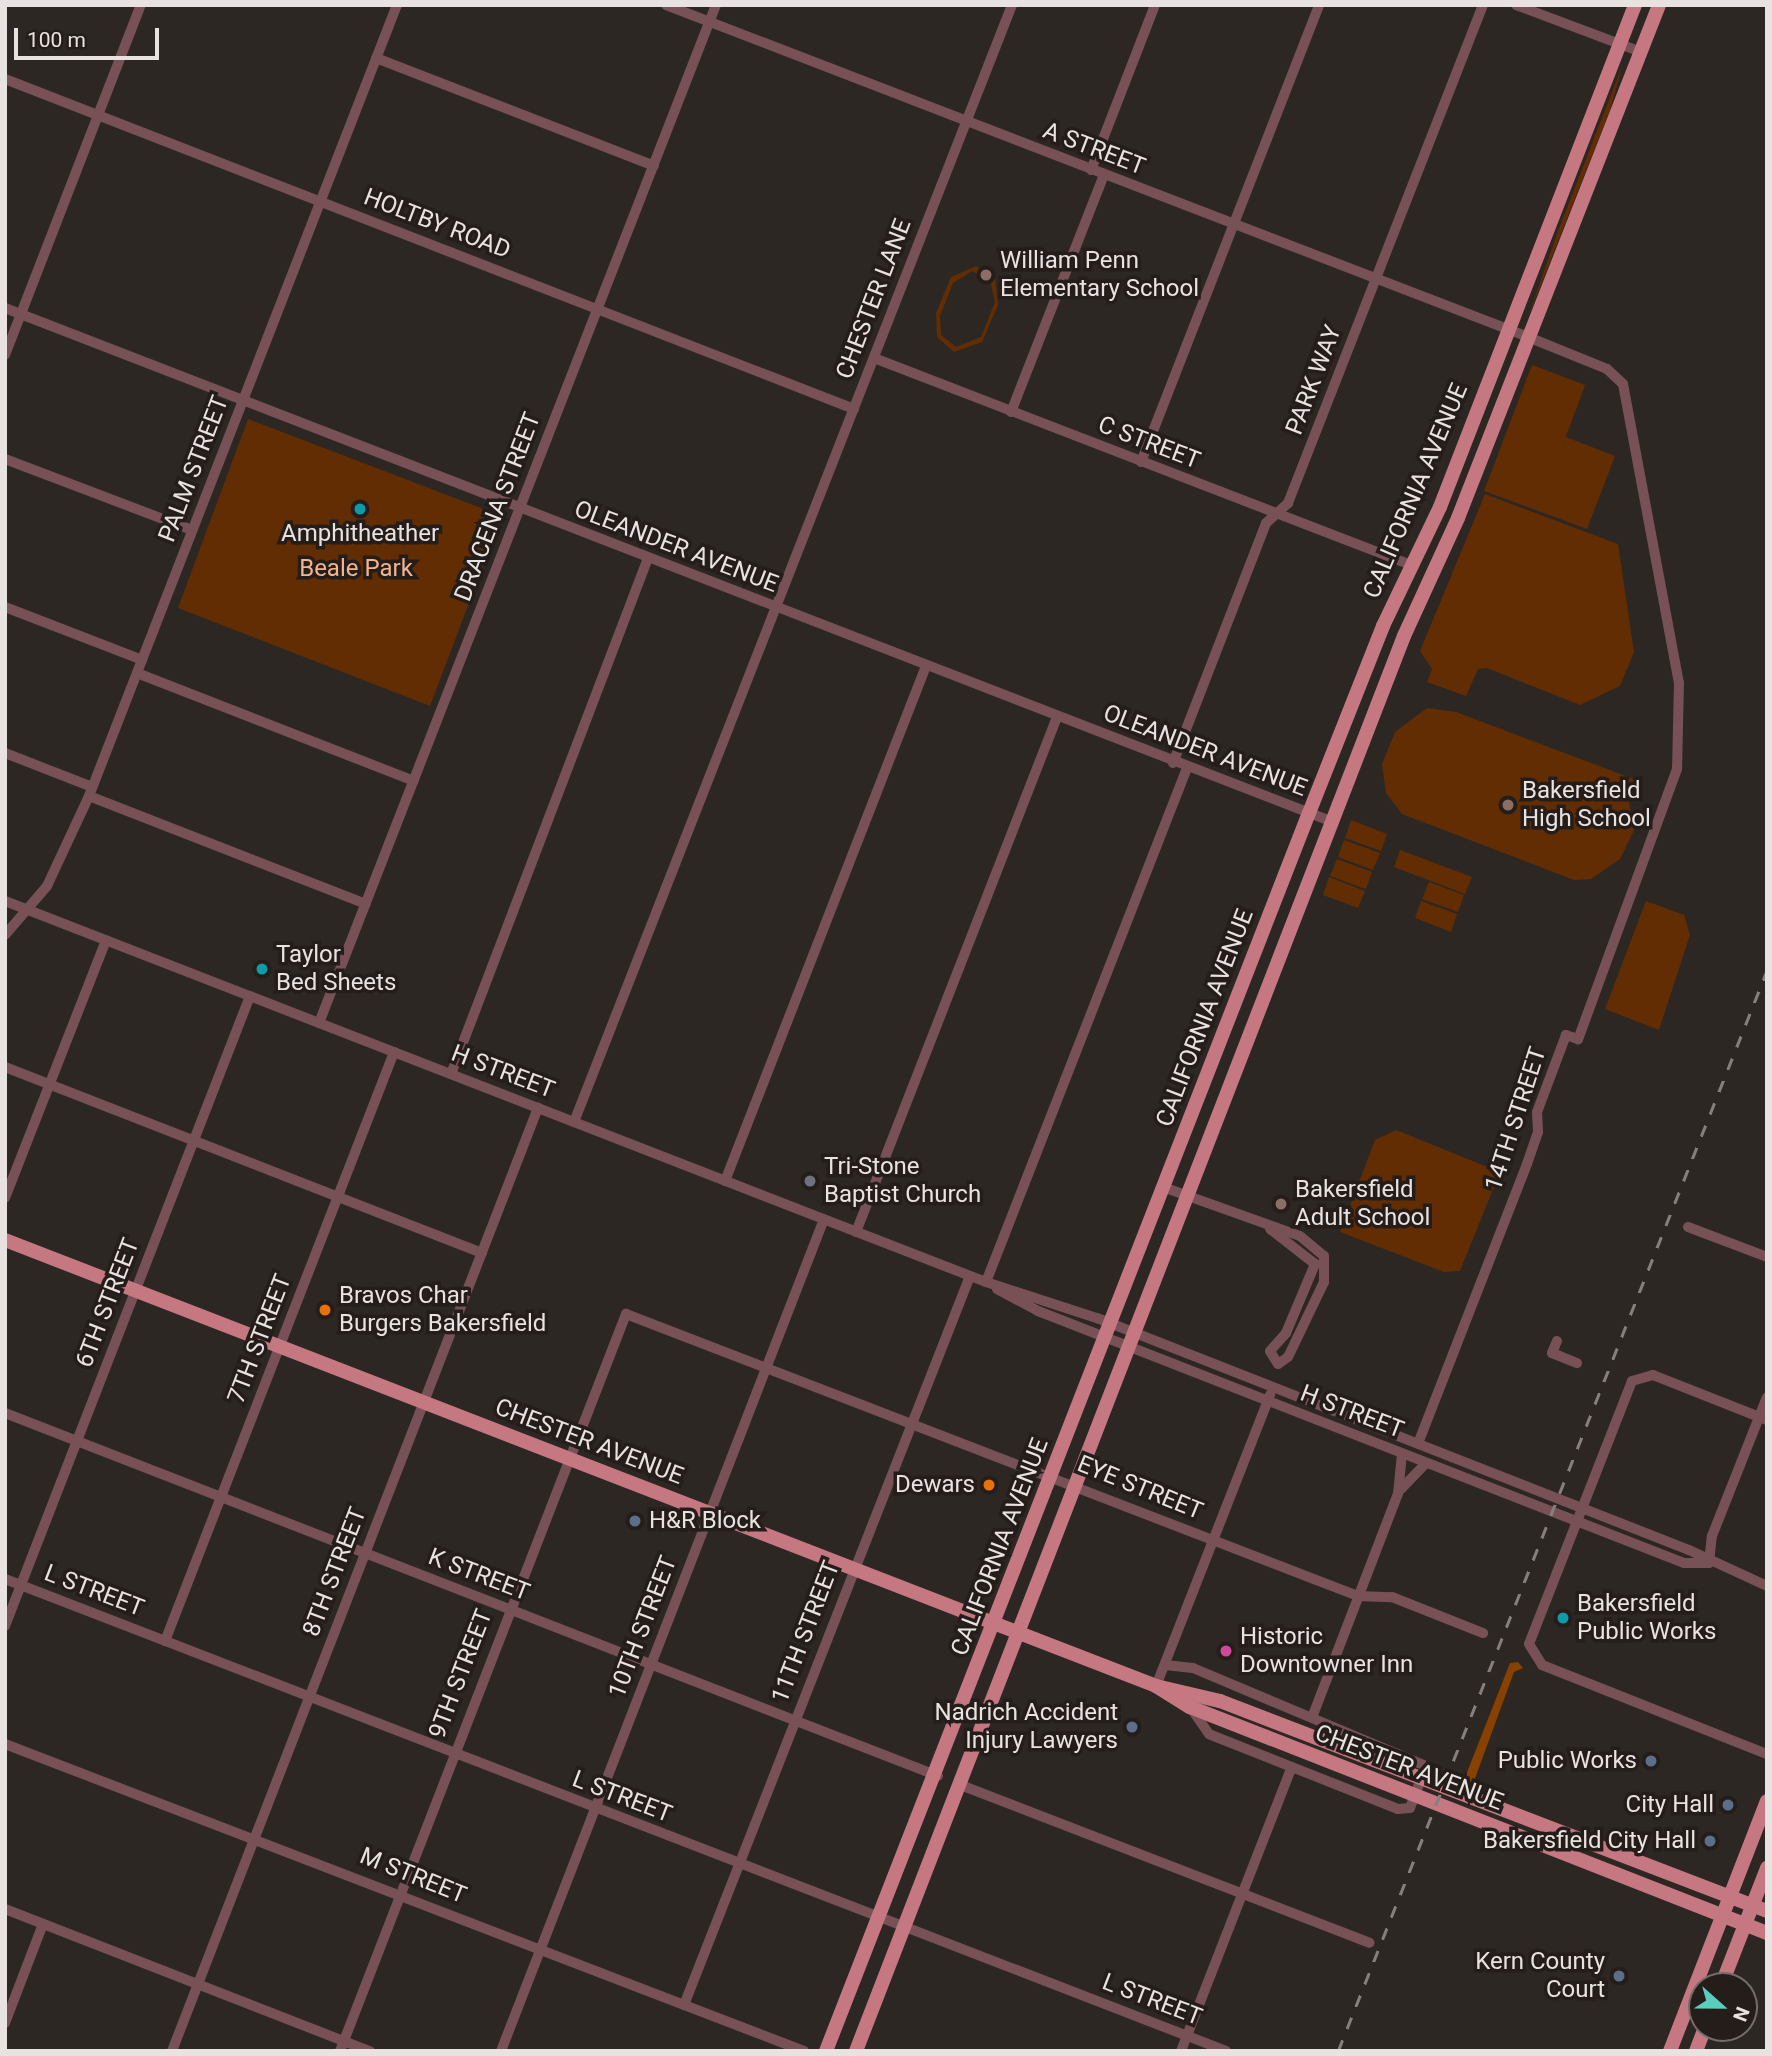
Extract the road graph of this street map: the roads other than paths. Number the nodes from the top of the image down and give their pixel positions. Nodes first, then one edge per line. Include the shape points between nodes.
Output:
1 (141, 5) edge
2 (397, 5) edge
3 (666, 5) edge
4 (716, 5) edge
5 (1012, 5) edge
6 (1154, 5) edge
7 (1319, 5) edge
8 (1483, 5) edge
9 (1516, 5) edge
10 (1635, 5) edge
11 (1659, 5) edge
12 (709, 22) junction
13 (1620, 44) junction
14 (1641, 52) junction
15 (376, 58) junction
16 (5, 79) edge
17 (99, 115) junction
18 (966, 122) junction
19 (653, 166) junction
20 (1091, 170) junction
21 (1104, 175) junction
22 (321, 201) junction
23 (1233, 225) junction
24 (1375, 281) junction
25 (5, 308) edge
26 (598, 309) junction
27 (21, 314) junction
28 (1508, 330) junction
29 (1528, 337) junction
30 (5, 355) edge
31 (874, 358) junction
32 (243, 401) junction
33 (854, 409) junction
34 (1011, 412) junction
35 (5, 458) edge
36 (1141, 462) junction
37 (520, 508) junction
38 (1277, 513) junction
39 (192, 530) junction
40 (648, 558) junction
41 (1411, 565) junction
42 (5, 607) edge
43 (776, 608) junction
44 (142, 660) junction
45 (926, 666) junction
46 (136, 673) junction
47 (1057, 718) junction
48 (1681, 741) joint
49 (5, 753) edge
50 (1173, 763) junction
51 (1187, 768) junction
52 (414, 781) junction
53 (91, 791) junction
54 (1309, 813) junction
55 (1333, 822) junction
56 (5, 901) edge
57 (366, 904) junction
58 (27, 910) junction
59 (5, 935) edge
60 (106, 940) junction
61 (250, 996) junction
62 (319, 1023) junction
63 (394, 1052) junction
64 (5, 1067) edge
65 (451, 1074) junction
66 (49, 1085) junction
67 (538, 1108) junction
68 (574, 1122) junction
69 (194, 1140) junction
70 (724, 1181) junction
71 (1163, 1187) junction
72 (338, 1196) junction
73 (1188, 1197) junction
74 (5, 1198) edge
75 (824, 1219) junction
76 (1688, 1227) dead end
77 (1270, 1229) junction
78 (856, 1232) junction
79 (5, 1240) edge
80 (482, 1253) junction
81 (1767, 1258) edge
82 (970, 1276) junction
83 (986, 1282) junction
84 (135, 1290) junction
85 (626, 1314) joint
86 (1110, 1323) junction
87 (1104, 1337) junction
88 (1133, 1341) junction
89 (1557, 1341) dead end
90 (280, 1346) junction
91 (1577, 1363) dead end
92 (767, 1366) junction
93 (1273, 1387) junction
94 (1767, 1397) edge
95 (1267, 1401) junction
96 (424, 1402) junction
97 (5, 1413) edge
98 (1763, 1419) edge
99 (912, 1423) junction
100 (1345, 1432) junction
101 (77, 1441) junction
102 (1418, 1443) junction
103 (1402, 1454) junction
104 (568, 1458) junction
105 (1426, 1464) junction
106 (1051, 1475) junction
107 (1076, 1486) junction
108 (1398, 1494) junction
109 (222, 1497) junction
110 (710, 1513) junction
111 (1715, 1527) junction
112 (1214, 1540) junction
113 (1689, 1549) junction
114 (365, 1553) junction
115 (1709, 1563) junction
116 (853, 1569) junction
117 (5, 1579) edge
118 (21, 1585) junction
119 (1767, 1586) edge
120 (1358, 1596) junction
121 (509, 1609) junction
122 (995, 1623) junction
123 (5, 1626) edge
124 (1017, 1632) junction
125 (1483, 1633) dead end
126 (165, 1641) junction
127 (651, 1664) junction
128 (1165, 1665) junction
129 (1156, 1686) junction
130 (309, 1698) junction
131 (1190, 1707) junction
132 (1313, 1715) junction
133 (795, 1720) junction
134 (5, 1744) edge
135 (453, 1753) junction
136 (1767, 1754) edge
137 (1292, 1767) junction
138 (938, 1776) junction
139 (958, 1784) junction
140 (1767, 1801) edge
141 (594, 1809) junction
142 (254, 1837) junction
143 (738, 1864) junction
144 (1767, 1868) edge
145 (398, 1892) junction
146 (1242, 1894) junction
147 (1728, 1896) junction
148 (1752, 1905) junction
149 (5, 1909) edge
150 (1767, 1911) edge
151 (1721, 1915) junction
152 (880, 1918) junction
153 (43, 1924) junction
154 (1744, 1924) junction
155 (904, 1927) junction
156 (1767, 1933) edge
157 (1369, 1942) dead end
158 (540, 1949) junction
159 (1726, 1972) edge
160 (198, 1984) junction
161 (684, 2005) junction
162 (5, 2023) edge
163 (1187, 2036) junction
164 (342, 2046) edge
165 (172, 2051) edge
166 (370, 2051) edge
167 (501, 2051) edge
168 (804, 2051) edge
169 (826, 2051) edge
170 (856, 2051) edge
171 (1181, 2051) edge
172 (1226, 2051) edge
173 (1670, 2051) edge

1 - 17 street
2 - 15 street, PALM STREET
3 - 12 street, A STREET
4 - 12 street, DRACENA STREET
5 - 18 street, CHESTER LANE
6 - 20 street
7 - 23 street
8 - 24 street, PARK WAY
9 - 13 street
10 - 13 main road, CALIFORNIA AVENUE
11 - 14 main road, CALIFORNIA AVENUE
12 - 18 street, A STREET
12 - 19 street, DRACENA STREET
13 - 14 street
13 - 28 main road, CALIFORNIA AVENUE
14 - 29 main road, CALIFORNIA AVENUE
15 - 19 street
15 - 22 street, PALM STREET
16 - 17 street, HOLTBY ROAD
17 - 22 street, HOLTBY ROAD
17 - 27 street
18 - 20 street, A STREET
18 - 31 street, CHESTER LANE
19 - 26 street, DRACENA STREET
20 - 21 street, A STREET
21 - 23 street, A STREET
21 - 34 street
22 - 26 street, HOLTBY ROAD
22 - 32 street, PALM STREET
23 - 24 street, A STREET
23 - 36 street
24 - 28 street, A STREET
24 - 38 street, PARK WAY via 1288,503
25 - 27 street, OLEANDER AVENUE
26 - 33 street, HOLTBY ROAD
26 - 37 street, DRACENA STREET
27 - 30 street
27 - 32 street, OLEANDER AVENUE
28 - 29 street, A STREET
28 - 41 main road, CALIFORNIA AVENUE
29 - 48 street, A STREET via 1608,369 1623,384 1679,683
29 - 55 main road, CALIFORNIA AVENUE
31 - 33 street, CHESTER LANE
31 - 34 street, C STREET
32 - 37 street, OLEANDER AVENUE
32 - 39 street, PALM STREET
33 - 43 street, CHESTER LANE
34 - 36 street, C STREET
35 - 39 street
36 - 38 street, C STREET
37 - 40 street, OLEANDER AVENUE
37 - 52 street, DRACENA STREET
38 - 41 street, C STREET
38 - 50 street, PARK WAY via 1266,523
39 - 44 street, PALM STREET
40 - 43 street, OLEANDER AVENUE
40 - 65 street
41 - 54 main road, CALIFORNIA AVENUE
42 - 44 street
43 - 45 street, OLEANDER AVENUE
43 - 68 street, CHESTER LANE
44 - 46 street, PALM STREET
45 - 47 street, OLEANDER AVENUE
45 - 70 street
46 - 52 street
46 - 53 street, PALM STREET
47 - 50 street, OLEANDER AVENUE
47 - 78 street
48 - 102 street, 14TH STREET via 1670,799 1578,1039 1566,1035 1536,1112 1538,1132 1527,1164
49 - 53 street
50 - 51 street, OLEANDER AVENUE
51 - 54 street, OLEANDER AVENUE
51 - 83 street
52 - 57 street, DRACENA STREET
53 - 57 street
53 - 58 street, PALM STREET via 55,873
54 - 55 street, OLEANDER AVENUE
54 - 71 main road, CALIFORNIA AVENUE
55 - 73 main road, CALIFORNIA AVENUE
56 - 58 street, H STREET
57 - 62 street, DRACENA STREET
58 - 59 street, PALM STREET
58 - 60 street, H STREET
60 - 61 street, H STREET
60 - 66 street
61 - 62 street, H STREET
61 - 69 street, 6TH STREET
62 - 63 street, H STREET
63 - 65 street, H STREET
63 - 72 street, 7TH STREET
64 - 66 street
65 - 67 street, H STREET
66 - 69 street
66 - 74 street
67 - 68 street, H STREET
67 - 80 street, 8TH STREET
68 - 70 street, H STREET
69 - 72 street
69 - 84 street, 6TH STREET
70 - 75 street, H STREET
71 - 73 street
71 - 86 main road, CALIFORNIA AVENUE
72 - 80 street
72 - 90 street, 7TH STREET
73 - 77 street
73 - 88 main road, CALIFORNIA AVENUE
75 - 78 street, H STREET
75 - 92 street, 10TH STREET
76 - 81 street
77 - 77 street via 1315,1264 1284,1337 1270,1351 1278,1364 1288,1357 1327,1267 1306,1239
78 - 82 street, H STREET
79 - 84 main road, CHESTER AVENUE
80 - 96 street, 8TH STREET
82 - 83 street, H STREET
82 - 99 street, 11TH STREET
83 - 86 street, H STREET
83 - 87 street, H STREET
84 - 90 main road, CHESTER AVENUE
84 - 101 street, 6TH STREET
85 - 92 street, EYE STREET
85 - 104 street, 9TH STREET
86 - 87 main road, CALIFORNIA AVENUE
86 - 88 street, H STREET
87 - 88 street, H STREET
87 - 106 main road, CALIFORNIA AVENUE
88 - 93 street, H STREET
88 - 95 street, H STREET
88 - 107 main road, CALIFORNIA AVENUE
89 - 91 street via 1552,1353
90 - 96 main road, CHESTER AVENUE
90 - 109 street, 7TH STREET
92 - 99 street, EYE STREET
92 - 110 street, 10TH STREET
93 - 95 street
93 - 102 street, H STREET
94 - 98 street
95 - 100 street, H STREET
95 - 112 street
96 - 104 main road, CHESTER AVENUE
96 - 114 street, 8TH STREET
97 - 101 street, K STREET
98 - 111 street
98 - 136 street via 1640,1375 1632,1381 1529,1644 1542,1665
99 - 106 street, EYE STREET
99 - 116 street, 11TH STREET
100 - 102 street via 1406,1447
100 - 103 street, H STREET
101 - 109 street, K STREET
101 - 118 street, 6TH STREET
102 - 113 street, H STREET
103 - 105 street, H STREET
103 - 108 street
104 - 110 main road, CHESTER AVENUE
104 - 121 street, 9TH STREET
105 - 108 street
105 - 115 street, H STREET via 1684,1563
106 - 107 street, EYE STREET
106 - 122 main road, CALIFORNIA AVENUE
107 - 112 street, EYE STREET
107 - 124 main road, CALIFORNIA AVENUE
108 - 120 street
109 - 114 street, K STREET
109 - 126 street, 7TH STREET
110 - 116 main road, CHESTER AVENUE
110 - 127 street, 10TH STREET
111 - 113 street
111 - 115 street
112 - 120 street, EYE STREET
112 - 128 street
113 - 115 street, H STREET
114 - 121 street, K STREET
114 - 130 street, 8TH STREET
115 - 119 street, H STREET
116 - 122 main road, CHESTER AVENUE
116 - 133 street, 11TH STREET
117 - 118 street, L STREET
118 - 123 street, 6TH STREET
118 - 126 street, L STREET
120 - 125 street, EYE STREET via 1392,1597
120 - 132 street
121 - 127 street, K STREET
121 - 135 street, 9TH STREET
122 - 124 main road, CHESTER AVENUE
122 - 138 main road, CALIFORNIA AVENUE
124 - 129 main road, CHESTER AVENUE
124 - 139 main road, CALIFORNIA AVENUE
126 - 130 street, L STREET
127 - 133 street, K STREET
127 - 141 street, 10TH STREET
128 - 129 street
128 - 132 street via 1194,1668
129 - 131 main road, CHESTER AVENUE
129 - 147 main road, CHESTER AVENUE via 1220,1701
130 - 135 street, L STREET
130 - 142 street, 8TH STREET
131 - 137 street via 1209,1734
131 - 151 main road, CHESTER AVENUE
132 - 137 street via 1426,1766 1410,1808
133 - 138 street, K STREET
133 - 143 street, 11TH STREET
134 - 142 street, M STREET
135 - 141 street, L STREET
135 - 145 street, 9TH STREET
137 - 146 street
138 - 152 main road, CALIFORNIA AVENUE
139 - 146 street
139 - 155 main road, CALIFORNIA AVENUE
140 - 147 main road
141 - 143 street, L STREET
141 - 158 street, 10TH STREET
142 - 145 street, M STREET
142 - 160 street, 8TH STREET
143 - 152 street, L STREET
143 - 161 street, 11TH STREET
144 - 148 main road
145 - 158 street, M STREET
145 - 164 street, 9TH STREET
146 - 157 street
146 - 163 street
147 - 148 main road, CHESTER AVENUE
147 - 151 main road
148 - 150 main road, CHESTER AVENUE
148 - 154 main road
149 - 153 street
151 - 154 main road, CHESTER AVENUE
151 - 173 main road
152 - 155 street, L STREET
152 - 169 main road, CALIFORNIA AVENUE
153 - 160 street
153 - 162 street
154 - 156 main road, CHESTER AVENUE
154 - 159 main road
155 - 163 street, L STREET
155 - 170 main road, CALIFORNIA AVENUE
158 - 161 street, M STREET
158 - 167 street, 10TH STREET
160 - 164 street
160 - 165 street, 8TH STREET
161 - 168 street, M STREET
163 - 171 street
163 - 172 street, L STREET
164 - 166 street

